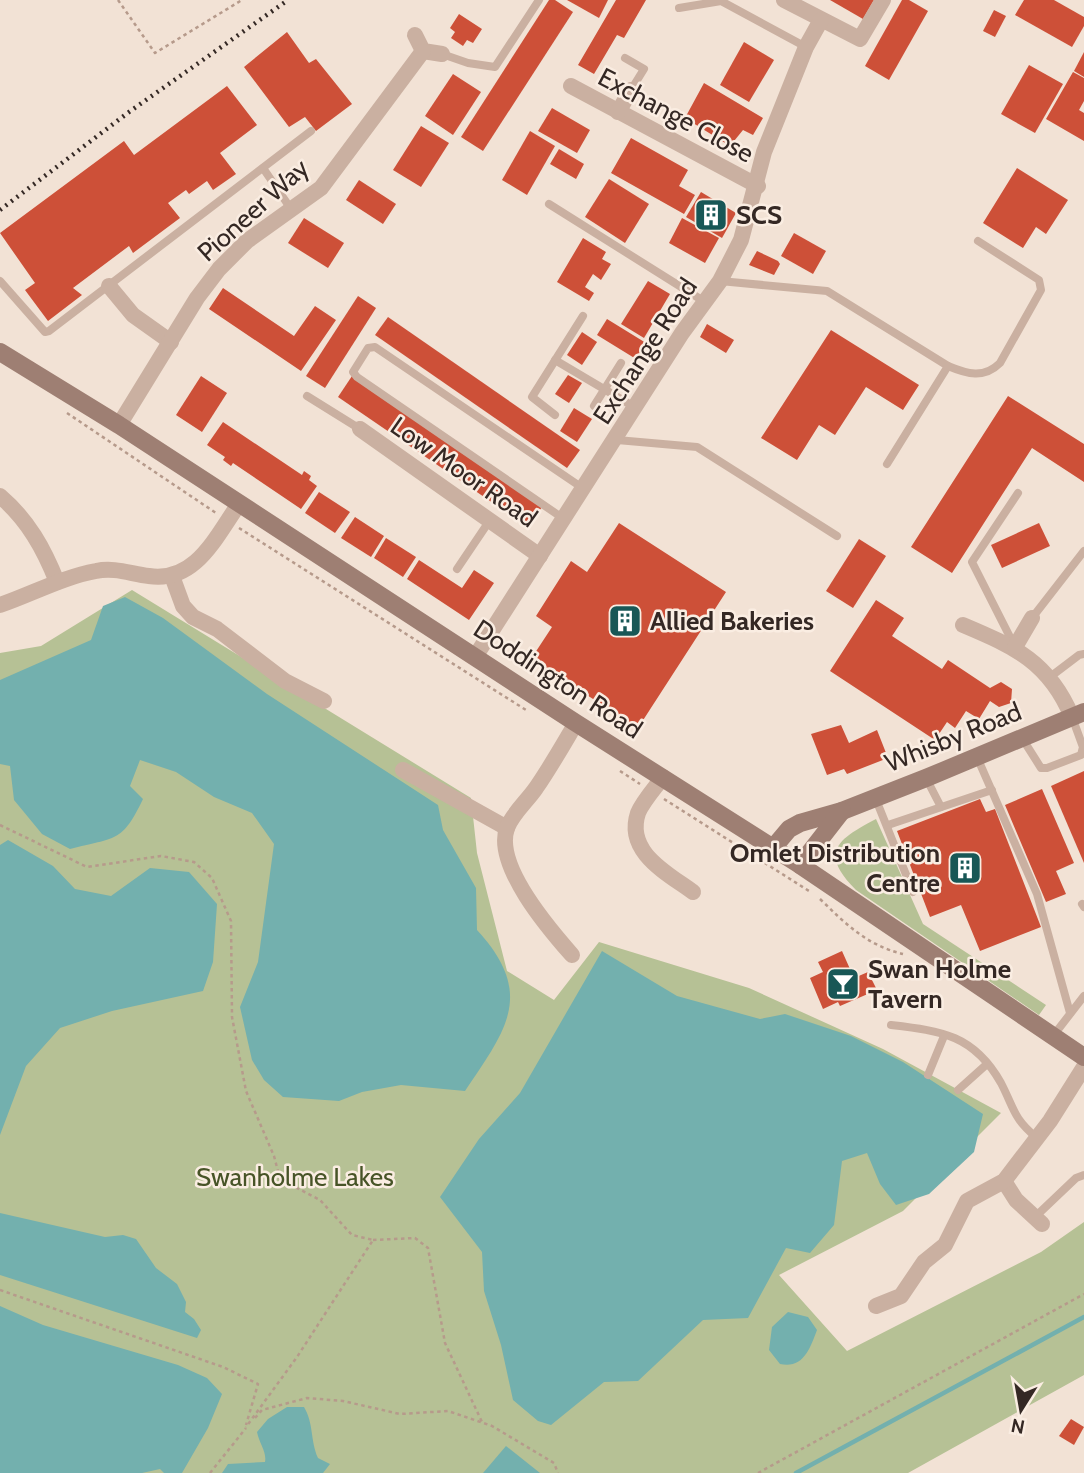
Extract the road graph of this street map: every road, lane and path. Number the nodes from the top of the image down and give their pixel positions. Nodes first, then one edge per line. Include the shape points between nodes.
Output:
1 (118, 0) edge
2 (242, 0) edge
3 (539, 0) edge
4 (784, 0) edge
5 (883, 0) edge
6 (679, 8) dead end
7 (821, 20) junction
8 (415, 36) dead end
9 (806, 47) junction
10 (423, 51) junction
11 (442, 54) joint
12 (625, 58) dead end
13 (571, 86) dead end
14 (631, 90) joint
15 (618, 112) junction
16 (312, 131) dead end
17 (263, 168) junction
18 (758, 186) junction
19 (550, 204) dead end
20 (291, 209) junction
21 (978, 241) dead end
22 (0, 281) edge
23 (720, 281) junction
24 (109, 286) junction
25 (705, 302) junction
26 (583, 316) dead end
27 (171, 342) junction
28 (0, 352) edge
29 (555, 360) junction
30 (621, 363) dead end
31 (948, 366) junction
32 (604, 390) junction
33 (307, 396) dead end
34 (594, 406) dead end
35 (60, 408) dead end
36 (636, 408) junction
37 (555, 415) dead end
38 (119, 425) junction
39 (360, 429) joint
40 (617, 440) junction
41 (887, 464) dead end
42 (584, 488) junction
43 (1018, 493) dead end
44 (0, 496) edge
45 (239, 504) junction
46 (209, 508) dead end
47 (564, 519) junction
48 (490, 520) junction
49 (240, 529) dead end
50 (837, 536) dead end
51 (1084, 551) edge
52 (540, 556) junction
53 (457, 569) dead end
54 (172, 576) junction
55 (57, 582) junction
56 (0, 605) edge
57 (1032, 618) joint
58 (963, 625) dead end
59 (1015, 647) junction
60 (1084, 654) edge
61 (475, 657) junction
62 (1050, 677) junction
63 (324, 701) dead end
64 (526, 710) dead end
65 (1078, 714) edge
66 (576, 723) junction
67 (1022, 738) junction
68 (976, 756) junction
69 (403, 770) dead end
70 (663, 777) junction
71 (926, 778) junction
72 (992, 790) junction
73 (875, 797) junction
74 (665, 800) dead end
75 (941, 807) junction
76 (842, 811) junction
77 (0, 825) edge
78 (888, 825) junction
79 (507, 828) junction
80 (773, 848) junction
81 (800, 864) junction
82 (693, 891) dead end
83 (913, 892) dead end
84 (572, 955) dead end
85 (914, 957) dead end
86 (1084, 996) edge
87 (1070, 1013) junction
88 (891, 1025) dead end
89 (943, 1036) junction
90 (1053, 1036) junction
91 (1084, 1057) edge
92 (987, 1064) junction
93 (1084, 1067) edge
94 (928, 1075) dead end
95 (958, 1090) dead end
96 (1036, 1137) junction
97 (1084, 1175) edge
98 (1003, 1181) junction
99 (1038, 1221) joint
100 (373, 1240) junction
101 (0, 1290) edge
102 (1084, 1294) edge
103 (876, 1306) dead end
104 (482, 1423) junction
105 (246, 1428) junction
106 (210, 1473) edge
107 (558, 1473) edge
108 (758, 1473) edge

1 - 2 path via 155,54
3 - 11 lane via 495,66
4 - 7 street
5 - 7 street via 860,39
6 - 9 lane via 721,1
7 - 9 street, Exchange Road
8 - 10 street
9 - 18 street, Exchange Road via 764,152
10 - 11 street
10 - 20 street, Pioneer Way via 321,188
12 - 14 lane via 644,69
13 - 15 street, Exchange Close
14 - 15 street
15 - 18 street, Exchange Close
16 - 17 lane
17 - 20 lane
17 - 24 lane
18 - 23 street, Exchange Road via 741,240
19 - 25 lane
20 - 27 street, Pioneer Way via 247,241 219,269
21 - 31 lane via 1031,273 1040,281 1041,290 991,372 967,374
22 - 24 lane via 46,332
23 - 25 street, Exchange Road
23 - 31 lane via 827,291
24 - 27 street via 133,315
25 - 36 street, Exchange Road
26 - 29 lane
27 - 38 street, Pioneer Way
28 - 38 main road, Doddington Road
29 - 32 lane
29 - 37 lane via 532,397
30 - 32 lane
31 - 41 lane
32 - 34 lane
32 - 36 lane
33 - 39 lane
35 - 46 path
36 - 40 street, Exchange Road
38 - 45 main road, Doddington Road
39 - 48 street, Low Moor Road
40 - 42 street, Exchange Road
40 - 50 lane via 697,447
42 - 47 street, Exchange Road
42 - 47 lane via 375,347 368,348 353,372 357,377
43 - 59 lane via 972,562
44 - 55 street via 37,539
45 - 54 street via 192,567
45 - 61 main road, Doddington Road
47 - 52 street, Exchange Road
48 - 52 street, Low Moor Road
48 - 53 lane
49 - 64 path
51 - 57 lane
52 - 61 street, Exchange Road
54 - 55 street via 111,569
54 - 63 street via 183,606 194,617 285,681
55 - 56 street
57 - 59 street
58 - 59 street
59 - 62 street
60 - 62 lane
61 - 66 main road, Doddington Road
62 - 65 street
65 - 67 main road, Whisby Road
65 - 67 lane via 1080,755 1041,768
66 - 70 main road, Doddington Road
66 - 79 street
67 - 68 main road, Whisby Road
68 - 71 main road, Whisby Road
68 - 72 lane
69 - 79 street
70 - 80 main road, Doddington Road
70 - 82 street via 638,812 635,830 640,849 656,866
71 - 73 main road, Whisby Road
71 - 75 lane
72 - 75 lane
72 - 87 lane via 1037,894
73 - 76 main road, Whisby Road
73 - 78 lane
74 - 85 path via 821,899 848,928 881,949
75 - 78 lane
76 - 80 main road, Whisby Road via 800,822
76 - 81 main road, Whisby Road
77 - 100 path via 87,867 161,856 194,862 212,878 231,922 232,1017 246,1091 279,1179 320,1200 352,1235
78 - 83 lane
79 - 84 street via 506,849 519,886
80 - 81 main road, Doddington Road
81 - 90 main road, Doddington Road
86 - 87 lane
87 - 90 lane
88 - 89 lane
89 - 92 lane via 964,1040
89 - 94 lane
90 - 91 main road, Doddington Road
92 - 95 lane
92 - 96 lane via 1018,1122
93 - 96 street
96 - 98 street
97 - 99 lane
98 - 99 street
98 - 103 street via 967,1201 945,1245 924,1262 901,1296
100 - 104 path via 415,1238 428,1248 445,1343
100 - 105 path
101 - 105 path via 223,1367 258,1384
102 - 108 path
104 - 105 path via 448,1411 400,1415 343,1401 307,1398 262,1410
104 - 107 path via 554,1463
105 - 106 path

